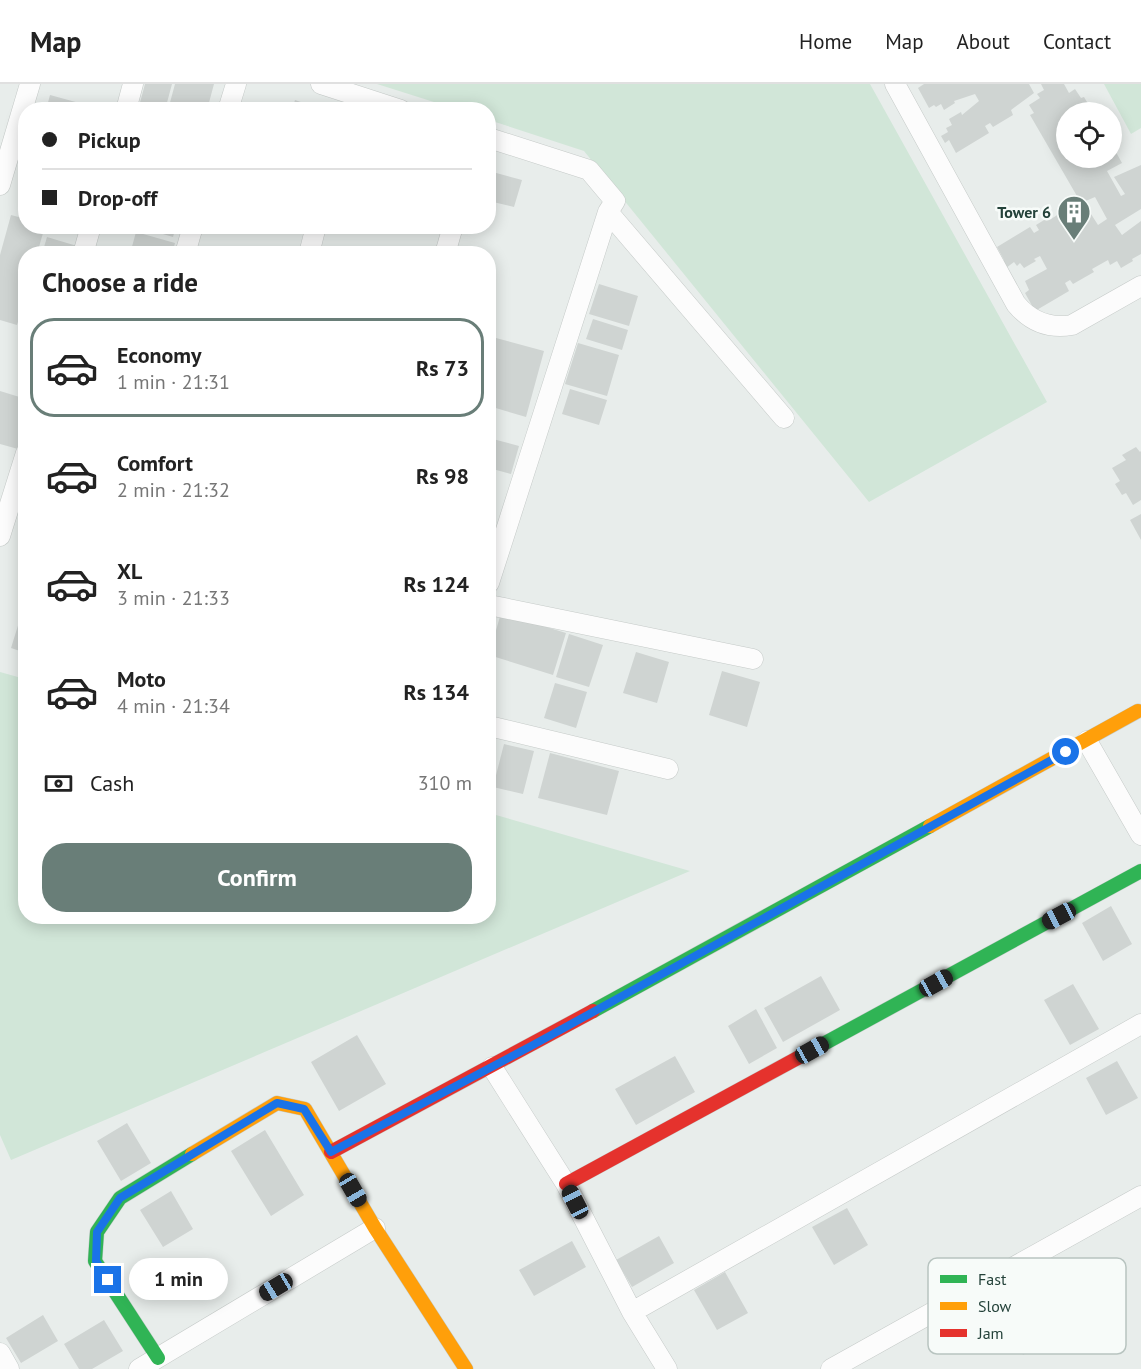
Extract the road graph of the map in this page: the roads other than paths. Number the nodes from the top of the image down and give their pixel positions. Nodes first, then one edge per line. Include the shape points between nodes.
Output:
1 (30, 84) edge
2 (133, 84) edge
3 (236, 84) edge
4 (321, 84) edge
5 (896, 84) edge
6 (25, 102) edge
7 (128, 102) edge
8 (230, 102) edge
9 (376, 102) edge
10 (18, 124) edge
11 (496, 140) edge
12 (0, 185) edge
13 (608, 212) junction
14 (1141, 286) edge
15 (784, 418) dead end
16 (18, 479) edge
17 (0, 536) edge
18 (496, 561) edge
19 (496, 606) edge
20 (753, 660) dead end
21 (1138, 711) dead end
22 (496, 728) edge
23 (1086, 741) junction
24 (668, 769) dead end
25 (1141, 835) edge
26 (1141, 871) edge
27 (1141, 1024) edge
28 (492, 1067) junction
29 (331, 1152) junction
30 (566, 1184) junction
31 (1141, 1196) edge
32 (375, 1228) junction
33 (1030, 1258) edge
34 (632, 1312) junction
35 (928, 1315) edge
36 (0, 1353) edge
37 (158, 1358) junction
38 (9, 1369) edge
39 (139, 1369) edge
40 (466, 1369) edge
41 (667, 1369) edge
42 (831, 1369) edge

1 - 6 street
2 - 7 street
3 - 8 street
4 - 9 street
5 - 14 street via 1023,312 1041,324 1072,325
10 - 12 street
11 - 13 street via 589,170 615,201
13 - 15 street
13 - 18 street
16 - 17 street
19 - 20 street
21 - 23 street
22 - 24 street
23 - 25 street
23 - 28 street
26 - 30 street
27 - 34 street
28 - 29 street
28 - 30 street
29 - 32 street
29 - 37 street via 304,1109 277,1103 120,1198 97,1232 96,1261
30 - 34 street
31 - 33 street
32 - 37 street
32 - 40 street
34 - 41 street
35 - 42 street
36 - 38 street
37 - 39 street

